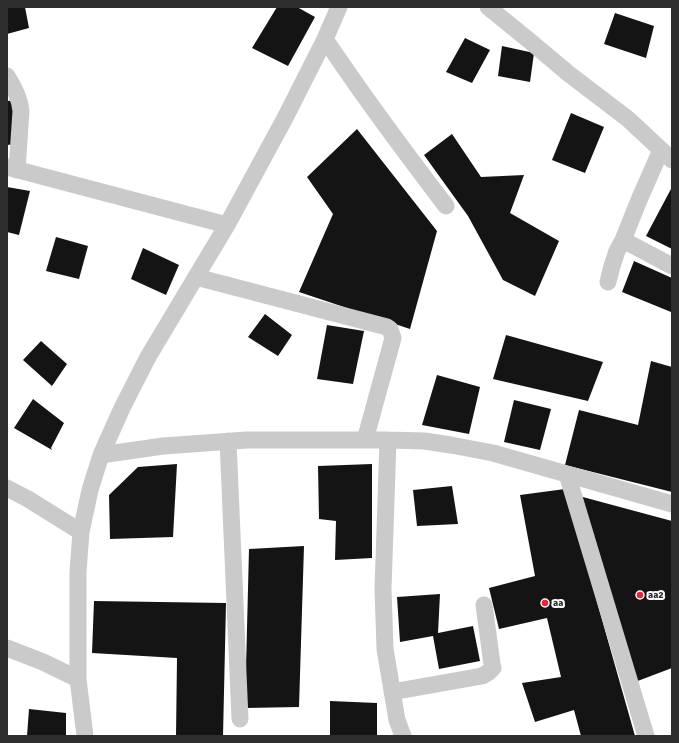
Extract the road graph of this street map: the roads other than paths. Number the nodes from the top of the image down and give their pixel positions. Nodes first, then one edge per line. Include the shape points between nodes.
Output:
1 (339, 7) edge
2 (488, 7) edge
3 (325, 39) junction
4 (7, 76) edge
5 (666, 155) edge
6 (12, 169) edge
7 (446, 206) dead end
8 (227, 225) junction
9 (623, 240) junction
10 (672, 266) edge
11 (196, 277) junction
12 (608, 282) dead end
13 (365, 440) junction
14 (388, 440) junction
15 (228, 442) junction
16 (101, 455) junction
17 (567, 474) junction
18 (7, 488) edge
19 (672, 504) edge
20 (81, 532) junction
21 (484, 605) dead end
22 (7, 648) edge
23 (78, 679) junction
24 (392, 692) junction
25 (240, 719) dead end
26 (85, 736) edge
27 (403, 736) edge
28 (646, 736) edge

1 - 3 street
2 - 5 street via 628,119
3 - 7 street via 396,141
3 - 8 street
4 - 6 street via 20,102 21,111
5 - 9 street via 639,200
6 - 8 street
8 - 11 street
9 - 10 street
9 - 12 street
11 - 13 street via 390,329 393,338
11 - 16 street via 148,357
13 - 14 street
13 - 15 street
14 - 17 street via 451,444
14 - 24 street via 384,596 385,649
15 - 16 street via 163,446
15 - 25 street
16 - 20 street
17 - 19 street
17 - 28 street
18 - 20 street
20 - 23 street via 78,572
21 - 24 street via 493,668 489,672 482,676
22 - 23 street
23 - 26 street
24 - 27 street

